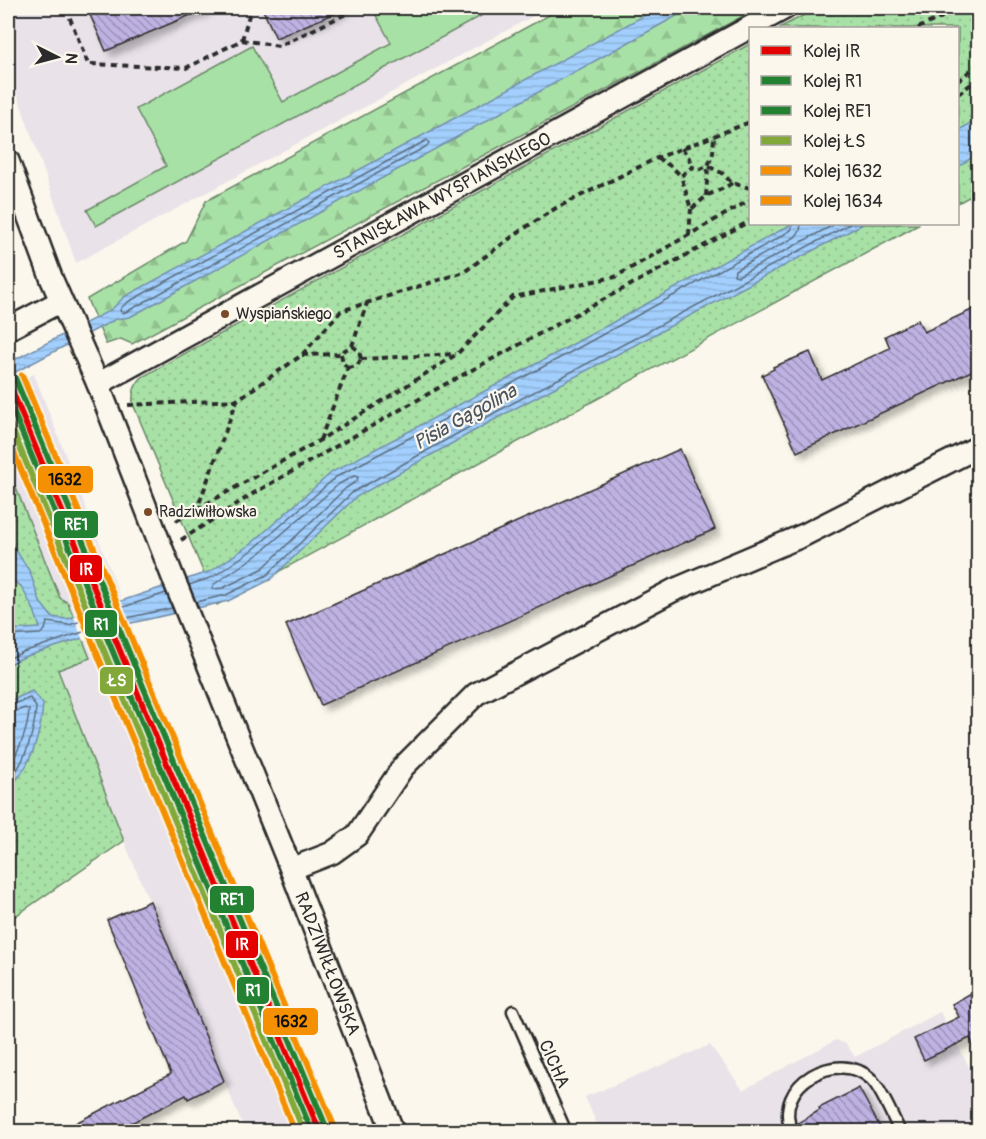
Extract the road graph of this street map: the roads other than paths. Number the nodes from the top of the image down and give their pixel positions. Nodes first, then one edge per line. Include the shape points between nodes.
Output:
1 (785, 8) edge
2 (749, 27) edge
3 (749, 27) edge
4 (8, 162) edge
5 (61, 301) junction
6 (8, 329) edge
7 (93, 374) junction
8 (978, 447) edge
9 (291, 869) junction
10 (513, 1011) dead end
11 (393, 1131) edge
12 (566, 1131) edge
13 (792, 1131) edge
14 (900, 1131) edge

1 - 3 street, STANISŁAWA WYSPIAŃSKIEGO
2 - 7 street, STANISŁAWA WYSPIAŃSKIEGO
4 - 5 street, RADZIWIŁŁOWSKA
5 - 6 street
5 - 7 street, RADZIWIŁŁOWSKA
7 - 9 street, RADZIWIŁŁOWSKA
8 - 9 street via 804,535 674,590 476,694 403,767 357,835 332,853
9 - 11 street, RADZIWIŁŁOWSKA
10 - 12 lane, CICHA
13 - 14 lane via 790,1098 804,1079 838,1068 857,1070 872,1079

